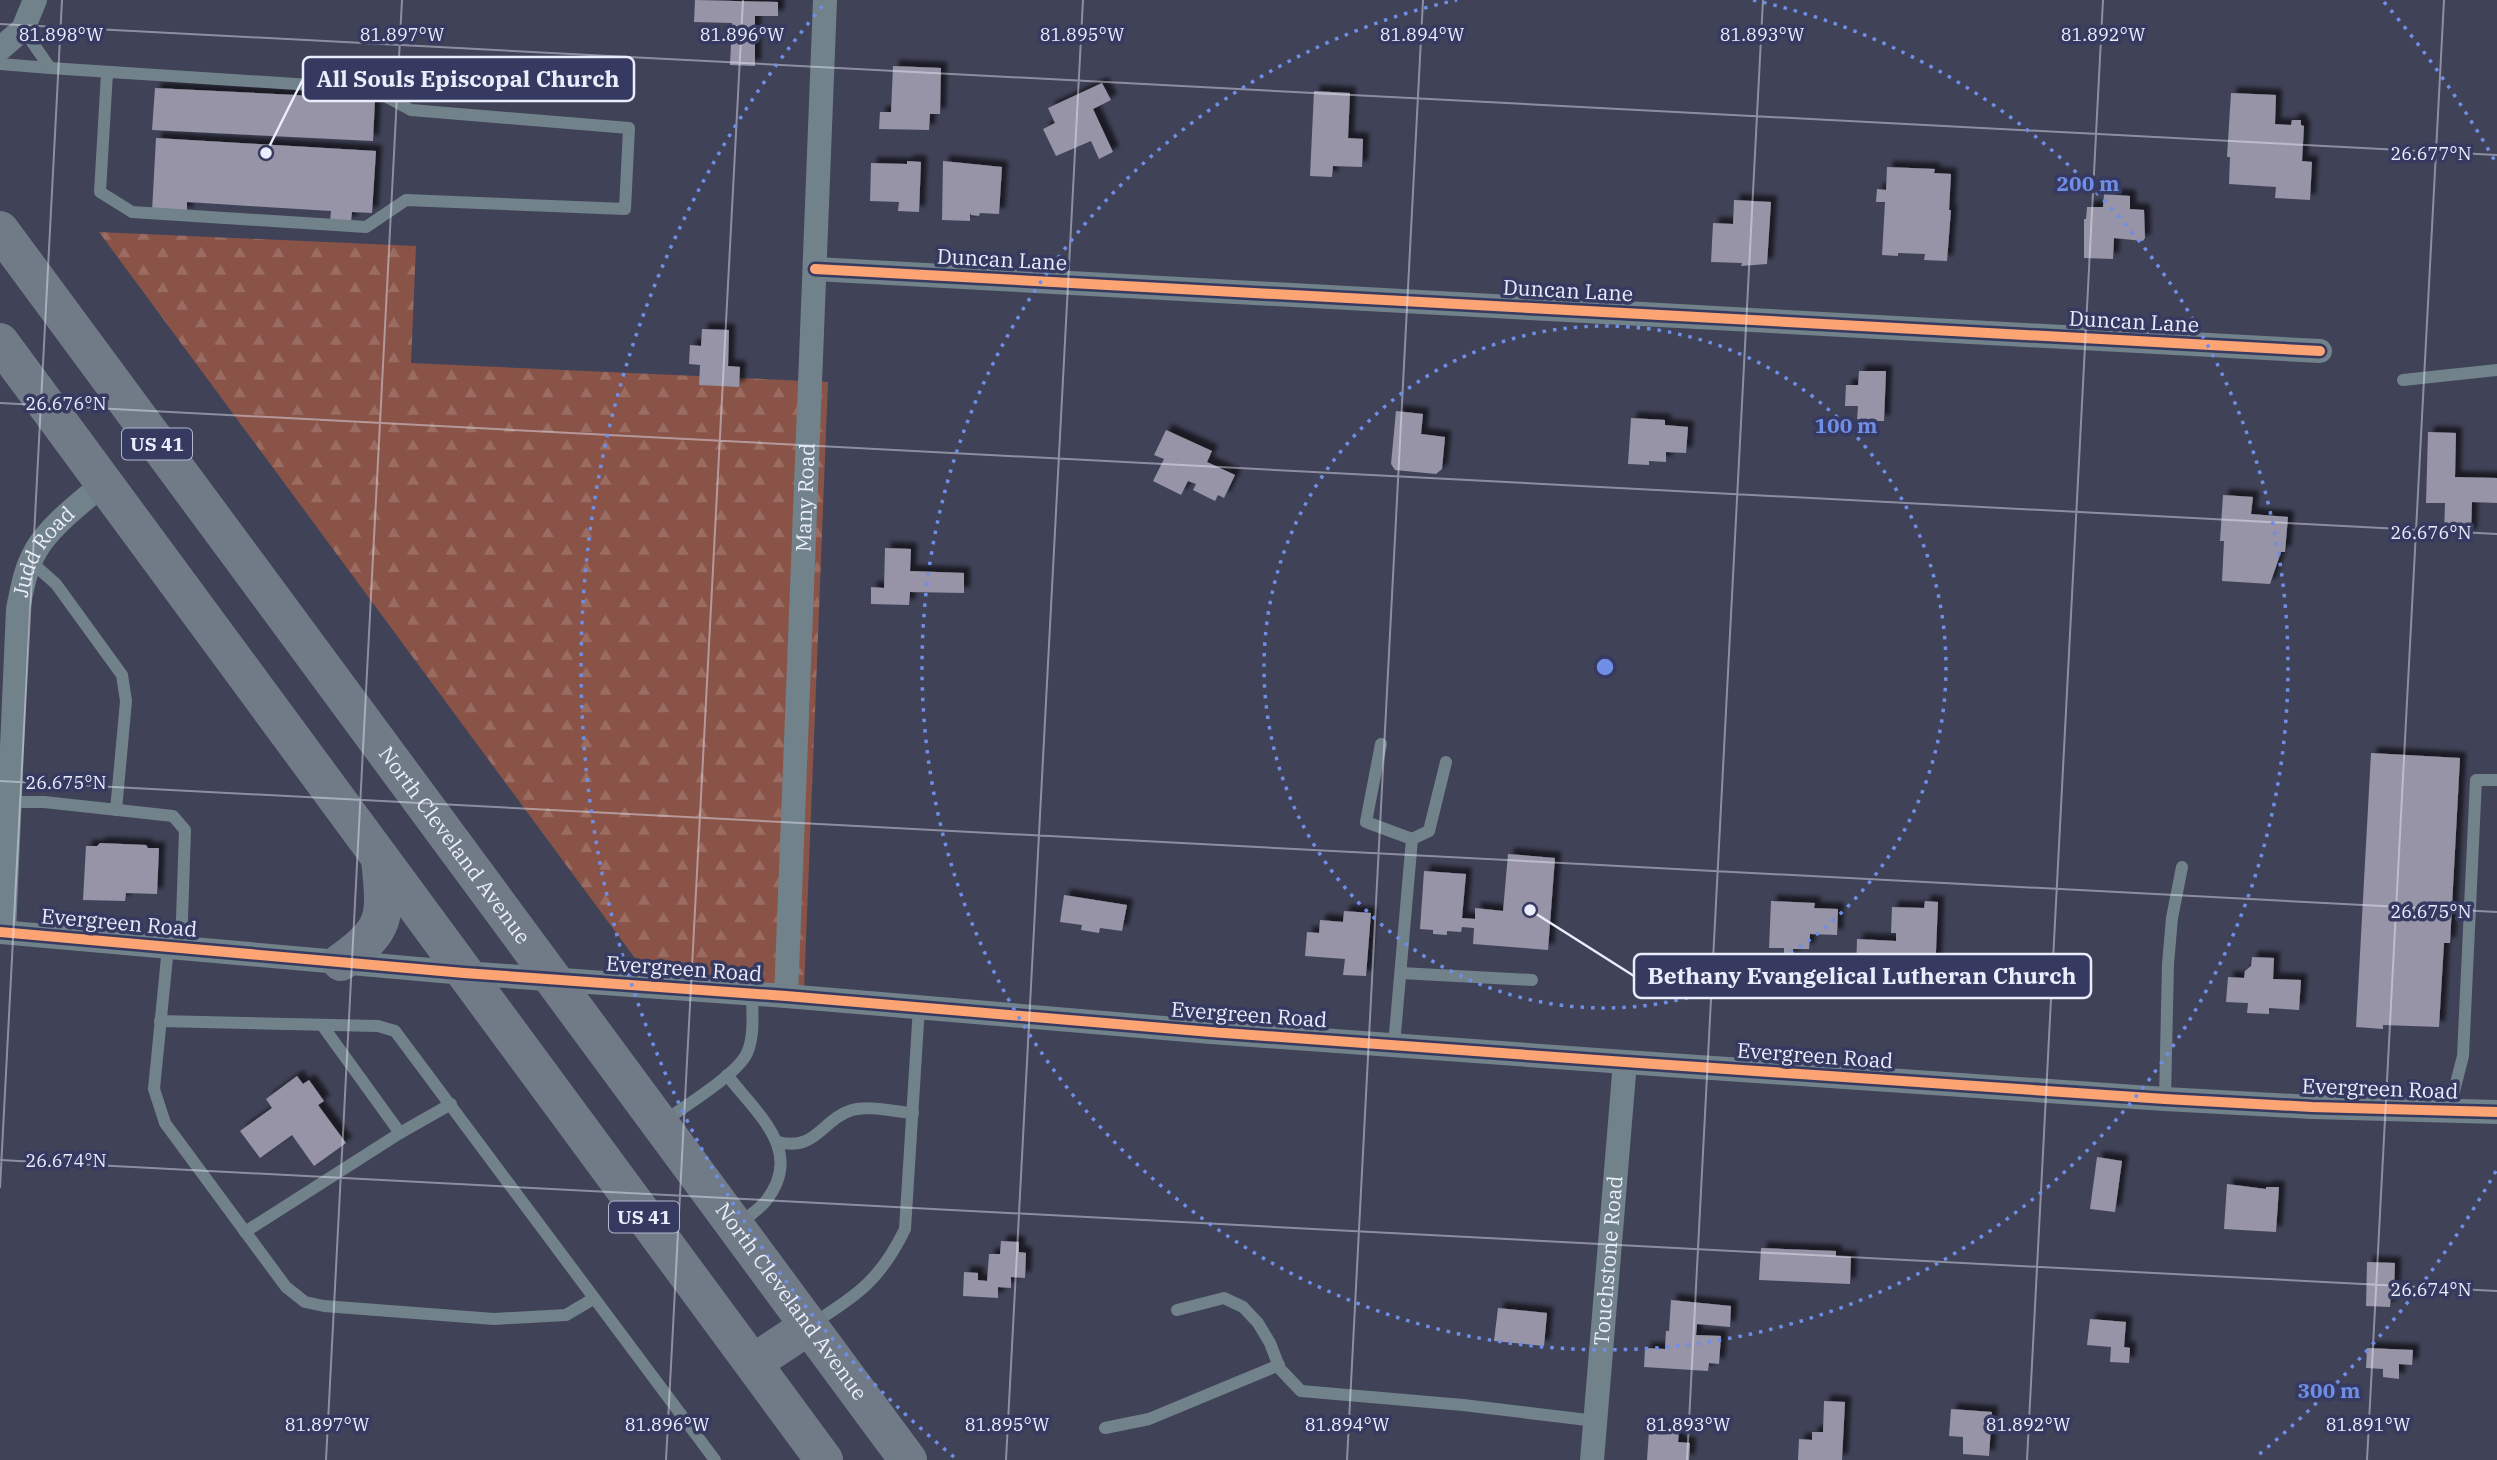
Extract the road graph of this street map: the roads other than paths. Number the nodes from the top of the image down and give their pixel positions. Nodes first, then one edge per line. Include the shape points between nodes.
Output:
1 (35, 0) edge
2 (825, 0) edge
3 (23, 29) junction
4 (0, 49) edge
5 (0, 64) edge
6 (50, 68) junction
7 (107, 73) junction
8 (0, 230) edge
9 (815, 269) junction
10 (0, 342) edge
11 (2320, 351) dead end
12 (2497, 370) edge
13 (2403, 380) dead end
14 (104, 482) junction
15 (30, 561) junction
16 (1381, 744) dead end
17 (1446, 762) dead end
18 (5, 773) edge
19 (2497, 780) edge
20 (10, 802) junction
21 (116, 810) junction
22 (1412, 839) junction
23 (380, 858) junction
24 (2182, 867) dead end
25 (2, 932) edge
26 (175, 947) junction
27 (341, 962) junction
28 (464, 973) junction
29 (1401, 973) junction
30 (553, 980) junction
31 (1532, 980) dead end
32 (752, 993) junction
33 (786, 996) junction
34 (919, 1007) junction
35 (160, 1021) junction
36 (322, 1025) junction
37 (1394, 1045) junction
38 (1625, 1062) junction
39 (727, 1075) junction
40 (2165, 1099) junction
41 (451, 1104) junction
42 (2449, 1111) junction
43 (2497, 1112) edge
44 (913, 1113) junction
45 (660, 1124) junction
46 (400, 1133) junction
47 (778, 1142) junction
48 (736, 1227) junction
49 (245, 1232) junction
50 (593, 1299) junction
51 (1178, 1310) dead end
52 (809, 1326) junction
53 (752, 1363) junction
54 (1279, 1365) junction
55 (1595, 1421) junction
56 (1105, 1428) dead end
57 (715, 1460) edge
58 (824, 1460) edge
59 (908, 1460) edge
60 (1592, 1460) edge

1 - 3 street
2 - 9 street, Many Road
3 - 4 street
3 - 6 lane
5 - 6 lane
6 - 7 lane
7 - 7 lane via 100,192 132,212 366,227 406,200 625,209 629,128 411,110 372,89
8 - 30 main road, North Cleveland Avenue / US 41
9 - 11 street, Duncan Lane
9 - 33 street, Many Road
10 - 14 main road, US 41
12 - 13 lane
14 - 15 street, Judd Road via 57,526
14 - 23 main road, US 41
15 - 18 street, Judd Road via 18,609
15 - 21 lane via 56,584 122,676 126,701
16 - 22 lane via 1366,822
17 - 22 lane via 1429,831
18 - 20 street, Judd Road
19 - 42 lane via 2476,780 2463,1056
20 - 21 lane
20 - 25 street, Judd Road
21 - 26 lane via 173,816 185,830
22 - 29 lane
23 - 27 main road via 384,902 380,924 366,945
23 - 28 main road, US 41
24 - 40 lane via 2169,953
25 - 26 street, Evergreen Road
26 - 27 street, Evergreen Road
26 - 35 lane
27 - 28 street, Evergreen Road
28 - 30 street, Evergreen Road
28 - 53 main road, US 41
29 - 31 lane
29 - 37 lane
30 - 32 street, Evergreen Road
30 - 45 main road, North Cleveland Avenue / US 41
32 - 33 street, Evergreen Road
32 - 39 lane via 747,1054
33 - 34 street, Evergreen Road
34 - 37 street, Evergreen Road
34 - 44 lane
35 - 36 lane
35 - 49 lane via 153,1089 165,1123
36 - 41 lane via 378,1026 395,1031
36 - 46 lane
37 - 38 street, Evergreen Road
38 - 40 street, Evergreen Road
38 - 55 street, Touchstone Road
39 - 45 lane
39 - 47 lane
40 - 42 street, Evergreen Road
41 - 46 lane
41 - 50 lane
42 - 43 street, Evergreen Road
44 - 47 lane via 856,1109 800,1144
44 - 52 lane via 905,1229 877,1275 854,1297
45 - 48 main road, North Cleveland Avenue / US 41
46 - 49 lane
47 - 48 lane via 782,1158 779,1176 765,1202
48 - 52 main road, North Cleveland Avenue / US 41
49 - 50 lane via 286,1287 314,1304 494,1319 566,1315
50 - 57 lane
51 - 54 lane via 1224,1298 1243,1307 1258,1323
52 - 53 main road
52 - 59 main road, North Cleveland Avenue / US 41
53 - 58 main road, US 41
54 - 55 lane via 1301,1391
54 - 56 lane via 1149,1419
55 - 60 street, Touchstone Road

